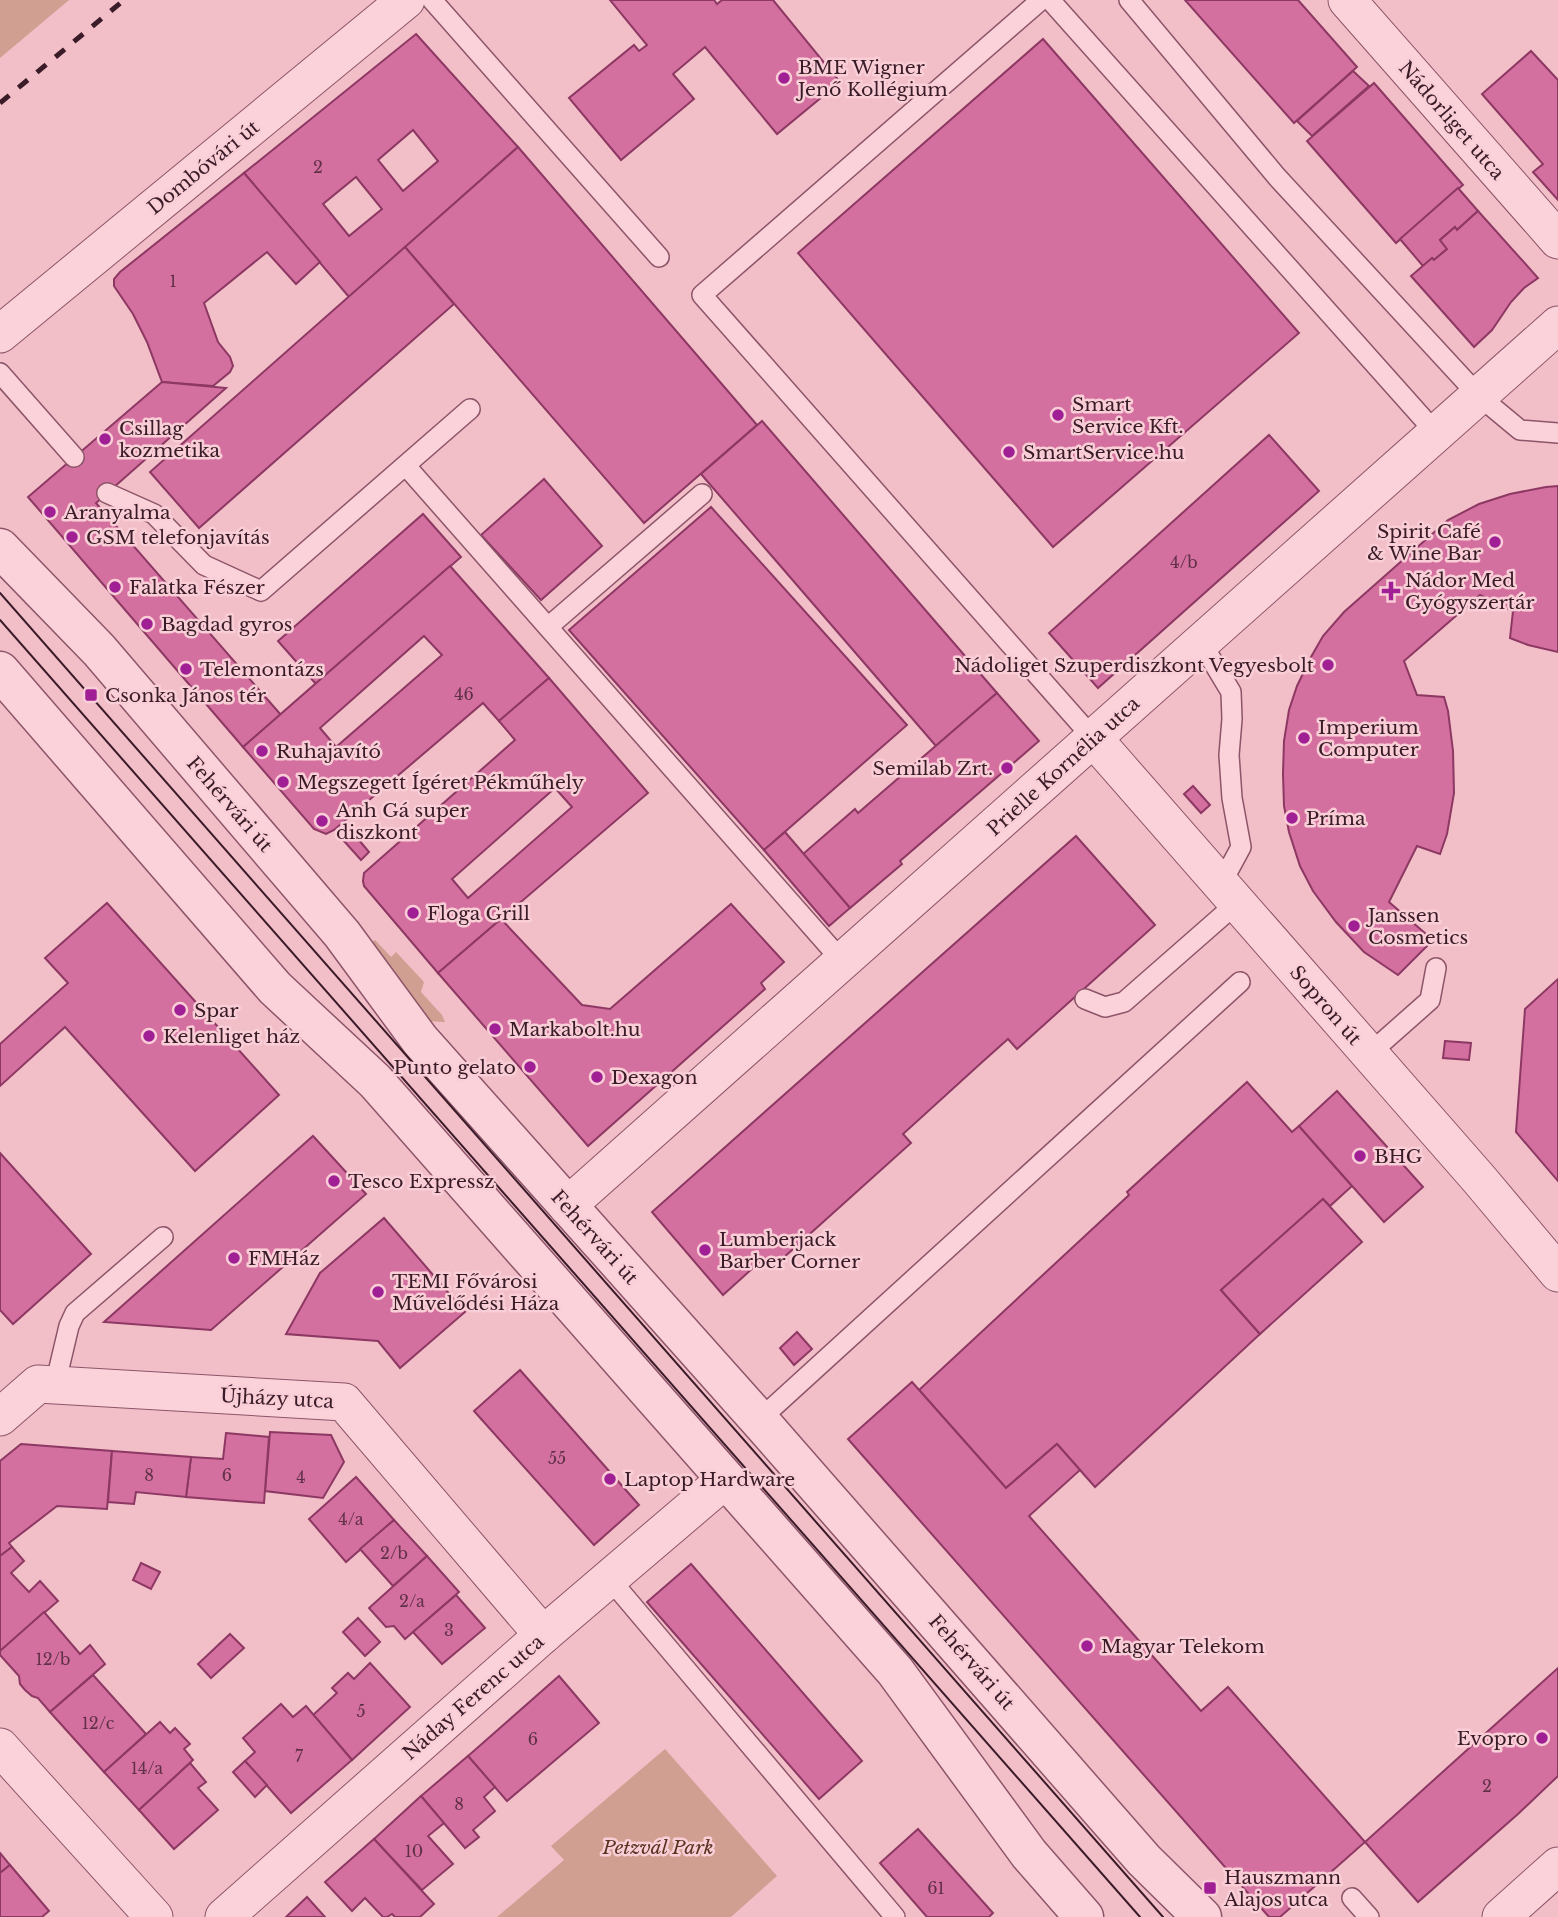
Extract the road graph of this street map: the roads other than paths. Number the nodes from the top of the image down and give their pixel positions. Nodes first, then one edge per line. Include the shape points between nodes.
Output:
1 (406, 0) edge
2 (432, 0) edge
3 (1041, 0) edge
4 (1050, 0) edge
5 (1129, 0) edge
6 (1347, 0) edge
7 (1558, 240) edge
8 (659, 257) dead end
9 (1558, 325) edge
10 (0, 334) edge
11 (0, 373) edge
12 (1479, 396) junction
13 (470, 409) dead end
14 (1436, 433) junction
15 (1558, 433) edge
16 (74, 457) dead end
17 (406, 466) junction
18 (107, 493) dead end
19 (702, 494) dead end
20 (0, 548) edge
21 (548, 627) junction
22 (1201, 642) junction
23 (0, 671) edge
24 (1093, 738) junction
25 (1229, 893) junction
26 (842, 961) junction
27 (1436, 968) dead end
28 (1240, 982) dead end
29 (1085, 999) dead end
30 (1369, 1054) junction
31 (567, 1206) junction
32 (163, 1237) dead end
33 (1558, 1273) edge
34 (55, 1385) junction
35 (0, 1417) edge
36 (759, 1420) junction
37 (726, 1479) junction
38 (609, 1578) junction
39 (543, 1635) junction
40 (0, 1747) edge
41 (1558, 1866) edge
42 (1352, 1898) dead end
43 (154, 1917) edge
44 (224, 1917) edge
45 (895, 1917) edge
46 (1084, 1917) edge
47 (1202, 1917) edge
48 (1369, 1917) edge
49 (1501, 1917) edge

1 - 10 street, Dombóvári út
2 - 8 lane
3 - 24 lane via 702,295
4 - 14 lane
5 - 12 lane via 1277,177
6 - 7 street, Nádorliget utca
9 - 12 street, Prielle Kornélia utca
11 - 16 lane
12 - 14 street, Prielle Kornélia utca
12 - 15 lane via 1520,430
13 - 17 lane
14 - 22 street, Prielle Kornélia utca
17 - 18 lane via 261,591 204,565 154,514
17 - 21 lane
19 - 21 lane
20 - 31 street, Fehérvári út via 99,650 342,934 420,1040
21 - 26 lane
22 - 24 street, Prielle Kornélia utca
22 - 25 lane via 1231,692 1229,755 1241,847
23 - 37 street via 275,988 376,1081
24 - 25 street, Sopron út
24 - 26 street, Prielle Kornélia utca
25 - 29 lane via 1124,1002 1105,1007
25 - 30 street, Sopron út
26 - 31 street, Prielle Kornélia utca
27 - 30 lane via 1430,1000
28 - 36 lane
30 - 33 street, Sopron út
31 - 36 street, Fehérvári út
32 - 34 lane via 75,1313
34 - 35 street, Újházy utca via 38,1384
34 - 39 street, Újházy utca via 344,1402
36 - 47 street, Fehérvári út via 1144,1860
37 - 38 street, Náday Ferenc utca
37 - 46 street via 895,1671 1029,1854
38 - 39 street, Náday Ferenc utca
38 - 45 lane
39 - 44 street, Náday Ferenc utca
40 - 43 street
41 - 49 street
42 - 48 lane

